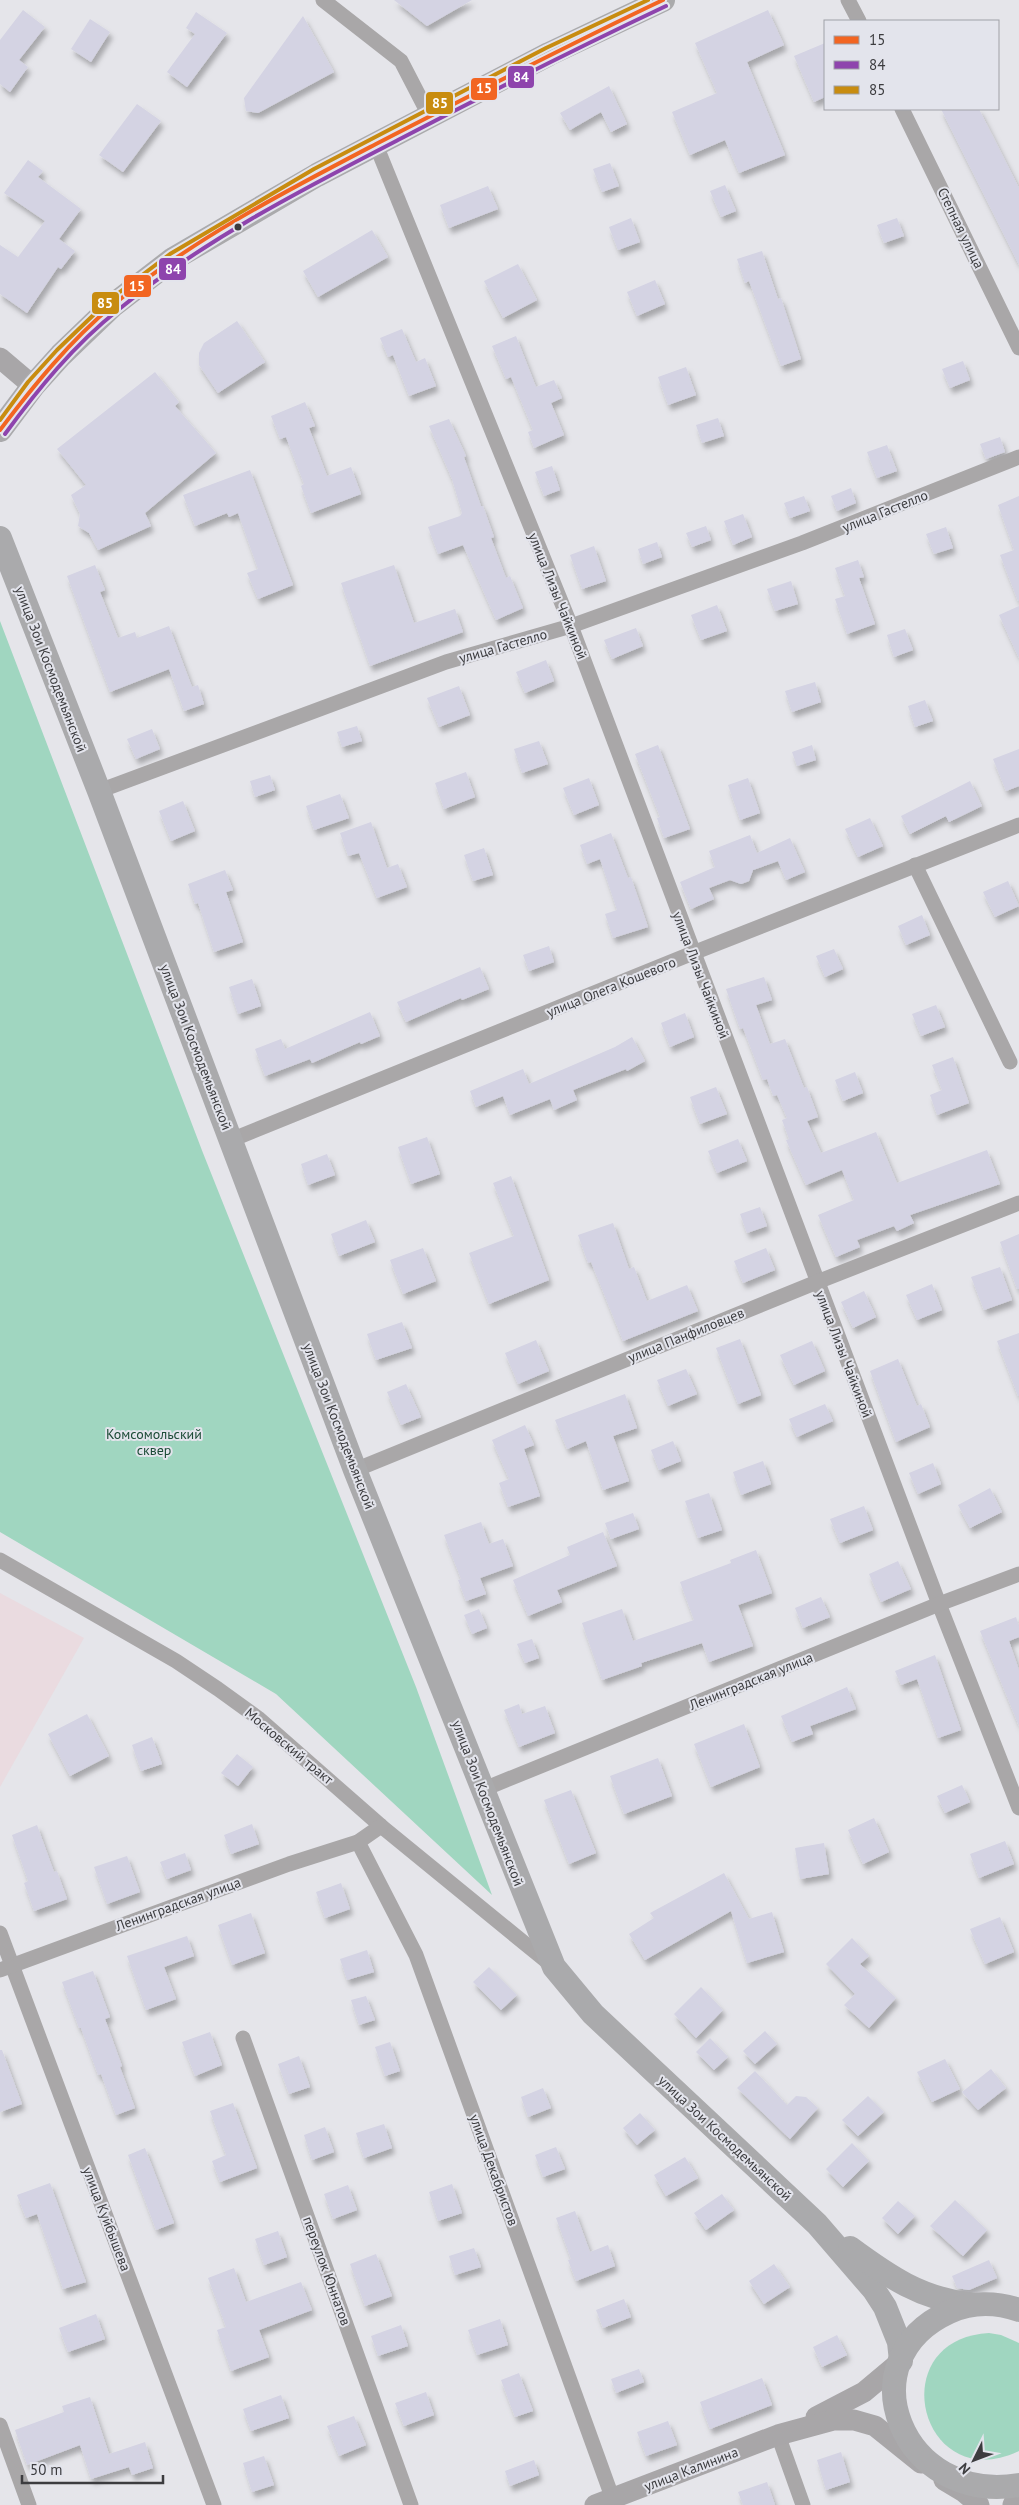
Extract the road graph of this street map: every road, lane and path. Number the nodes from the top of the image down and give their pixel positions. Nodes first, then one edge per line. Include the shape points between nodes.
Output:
1 (323, 0) edge
2 (663, 0) edge
3 (848, 0) edge
4 (858, 20) edge
5 (902, 110) edge
6 (430, 117) junction
7 (376, 145) junction
8 (1019, 348) edge
9 (0, 358) edge
10 (33, 386) junction
11 (0, 430) edge
12 (1019, 458) edge
13 (0, 538) edge
14 (0, 571) edge
15 (24, 598) junction
16 (571, 626) junction
17 (99, 791) junction
18 (1019, 825) edge
19 (915, 865) junction
20 (693, 953) junction
21 (1010, 1062) dead end
22 (231, 1140) junction
23 (1019, 1203) edge
24 (817, 1282) junction
25 (355, 1470) junction
26 (0, 1560) edge
27 (1019, 1574) edge
28 (939, 1604) junction
29 (484, 1789) junction
30 (1019, 1808) edge
31 (380, 1826) junction
32 (358, 1842) junction
33 (0, 1933) edge
34 (554, 1967) junction
35 (6, 1968) edge
36 (243, 2038) dead end
37 (817, 2224) junction
38 (978, 2304) junction
39 (1015, 2308) edge
40 (901, 2361) junction
41 (0, 2425) edge
42 (782, 2434) junction
43 (922, 2464) junction
44 (944, 2480) junction
45 (1019, 2485) edge
46 (1019, 2492) edge
47 (608, 2503) edge
48 (28, 2505) edge
49 (214, 2505) edge
50 (411, 2505) edge
51 (804, 2505) edge
52 (979, 2505) edge
53 (1012, 2505) edge

1 - 6 street via 401,61
2 - 6 main road
3 - 4 street
5 - 8 street, Степная улица
6 - 7 main road
7 - 10 main road via 275,198 173,259 112,306
7 - 16 street, улица Лизы Чайкиной
9 - 10 street
10 - 11 main road
12 - 16 street, улица Гастелло via 802,543
13 - 15 main road, улица Зои Космодемьянской
14 - 15 main road
15 - 17 main road, улица Зои Космодемьянской
16 - 17 street, улица Гастелло via 446,662
16 - 20 street, улица Лизы Чайкиной
17 - 22 main road, улица Зои Космодемьянской
18 - 19 street, улица Олега Кошевого
19 - 20 street, улица Олега Кошевого
19 - 21 street
20 - 22 street, улица Олега Кошевого
20 - 24 street, улица Лизы Чайкиной
22 - 25 main road, улица Зои Космодемьянской
23 - 24 street, улица Панфиловцев
24 - 25 street, улица Панфиловцев
24 - 28 street, улица Лизы Чайкиной
25 - 29 main road, улица Зои Космодемьянской
26 - 31 street, Московский тракт via 176,1660 218,1688 294,1748
27 - 28 street, Ленинградская улица
28 - 29 street, Ленинградская улица
28 - 30 street, улица Лизы Чайкиной
29 - 34 main road, улица Зои Космодемьянской
31 - 32 street, Ленинградская улица
31 - 34 street, Московский тракт
32 - 35 street, Ленинградская улица via 289,1864
32 - 47 street, улица Декабристов via 416,1955
33 - 35 street, улица Куйбышева
34 - 37 main road, улица Зои Космодемьянской via 592,2014
35 - 49 street, улица Куйбышева
36 - 50 street, переулок Юннатов
37 - 38 main road, улица Зои Космодемьянской via 904,2286 935,2298
37 - 40 main road, улица Зои Космодемьянской via 885,2307 899,2342
38 - 39 main road
38 - 40 main road via 954,2310 932,2322 914,2339
40 - 42 street, улица Калинина via 851,2400
40 - 43 main road via 894,2395 897,2420 906,2444
41 - 48 street
42 - 43 street, улица Калинина via 833,2420 866,2423 884,2431
42 - 47 street, улица Калинина
42 - 51 street
43 - 44 main road
44 - 45 main road via 981,2490
44 - 52 street
46 - 53 street

